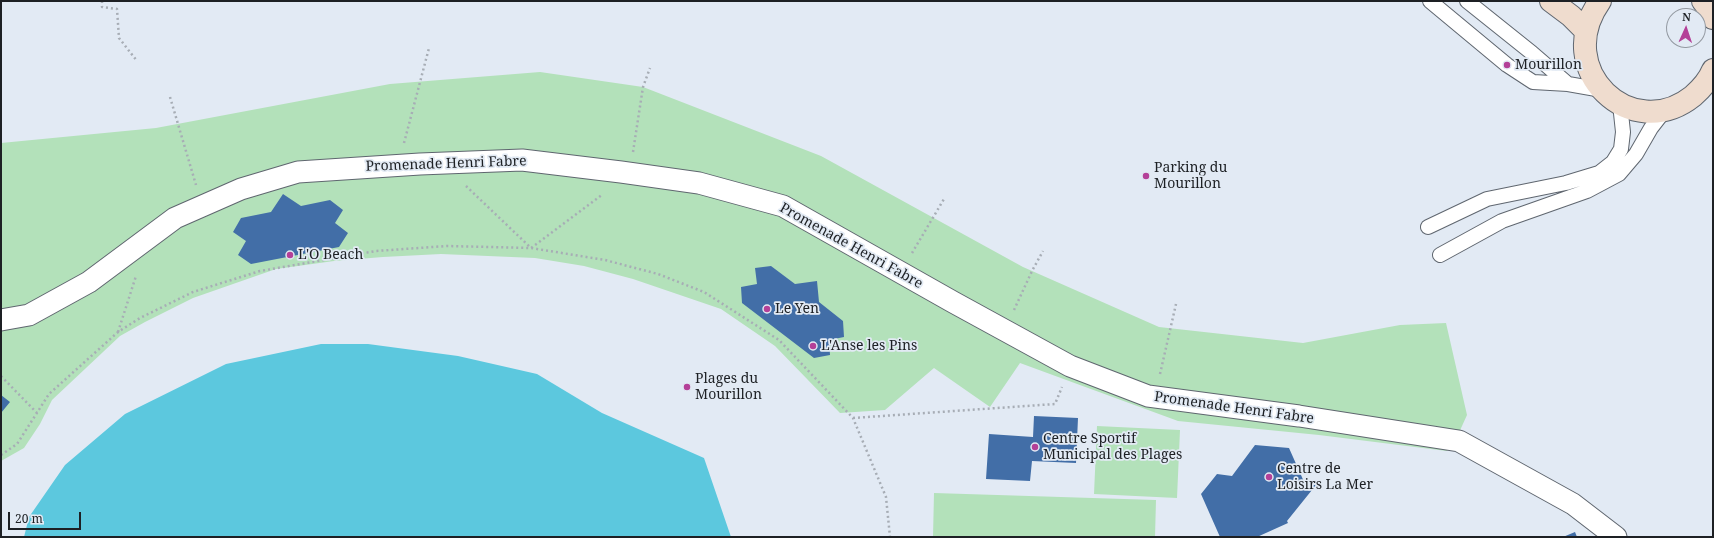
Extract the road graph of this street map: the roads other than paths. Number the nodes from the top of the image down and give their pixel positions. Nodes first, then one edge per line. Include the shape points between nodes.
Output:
1 (1430, 1) edge
2 (1467, 1) edge
3 (1551, 1) edge
4 (1600, 1) edge
5 (1585, 30) junction
6 (1713, 70) edge
7 (1568, 84) junction
8 (1602, 90) junction
9 (1620, 104) junction
10 (1665, 110) junction
11 (1428, 227) dead end
12 (1440, 255) dead end
13 (1, 320) edge
14 (1616, 537) edge

1 - 7 lane via 1507,65 1533,82
2 - 7 lane
3 - 5 main road
4 - 5 main road
5 - 8 main road via 1586,62 1592,77
6 - 10 main road via 1701,90 1685,102
7 - 8 lane
8 - 9 main road
9 - 10 main road via 1634,109
9 - 11 lane via 1623,132 1621,149 1614,162 1599,173 1566,183 1487,199
10 - 12 lane via 1650,128 1636,154 1618,174 1587,191 1502,221
13 - 14 street, Promenade Henri Fabre via 29,315 89,282 175,218 241,189 298,172 522,160 699,183 783,206 1070,366 1154,398 1299,416 1459,442 1572,504

